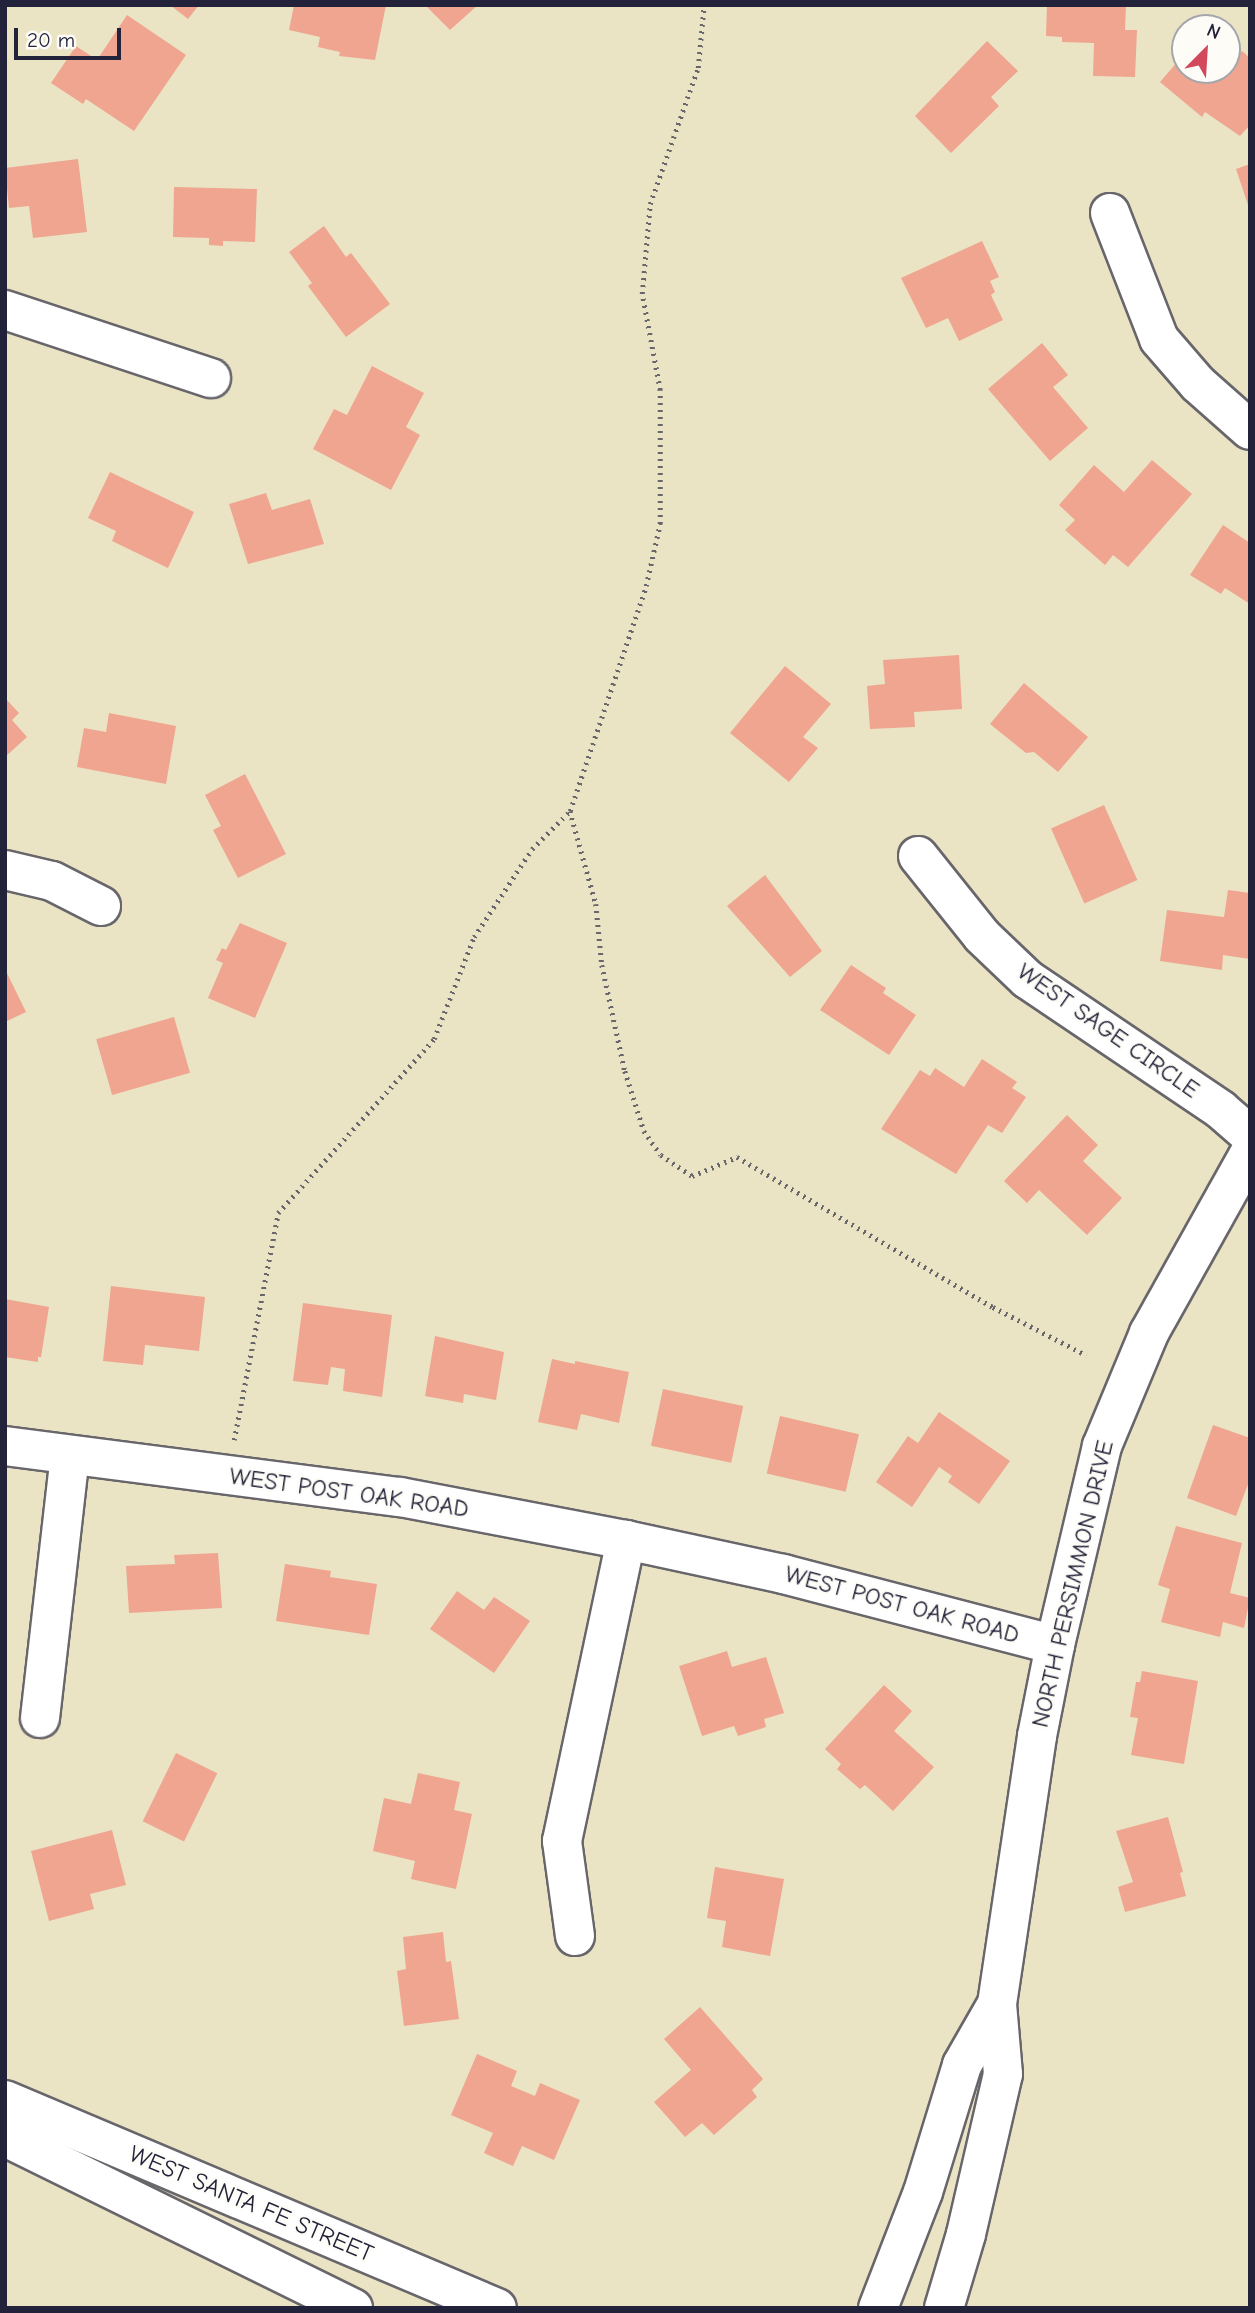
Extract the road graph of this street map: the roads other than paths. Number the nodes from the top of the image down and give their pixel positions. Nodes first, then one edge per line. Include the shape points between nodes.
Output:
1 (1110, 213) dead end
2 (5, 310) edge
3 (211, 378) dead end
4 (1250, 430) edge
5 (918, 856) dead end
6 (5, 870) edge
7 (101, 906) dead end
8 (1250, 1135) edge
9 (1250, 1153) edge
10 (5, 1446) edge
11 (70, 1456) junction
12 (626, 1540) junction
13 (1055, 1645) junction
14 (40, 1718) dead end
15 (575, 1936) dead end
16 (996, 2004) junction
17 (5, 2100) edge
18 (5, 2137) edge
19 (353, 2308) edge
20 (497, 2308) edge
21 (878, 2308) edge
22 (944, 2308) edge

1 - 4 street via 1158,339 1198,384
2 - 3 street
5 - 8 street, WEST SAGE CIRCLE via 982,936 1027,979 1221,1110
6 - 7 street via 52,881
9 - 13 street, NORTH PERSIMMON DRIVE via 1149,1333 1102,1446
10 - 11 street, WEST POST OAK ROAD
11 - 12 street, WEST POST OAK ROAD via 400,1497
11 - 14 street
12 - 13 street, WEST POST OAK ROAD via 783,1573
12 - 15 street via 562,1841
13 - 16 street, NORTH PERSIMMON DRIVE
16 - 21 street, NORTH PERSIMMON DRIVE via 962,2065 923,2192
16 - 22 street, NORTH PERSIMMON DRIVE via 1003,2074 967,2234
17 - 20 street, WEST SANTA FE STREET
18 - 19 street, WEST SANTA FE STREET

